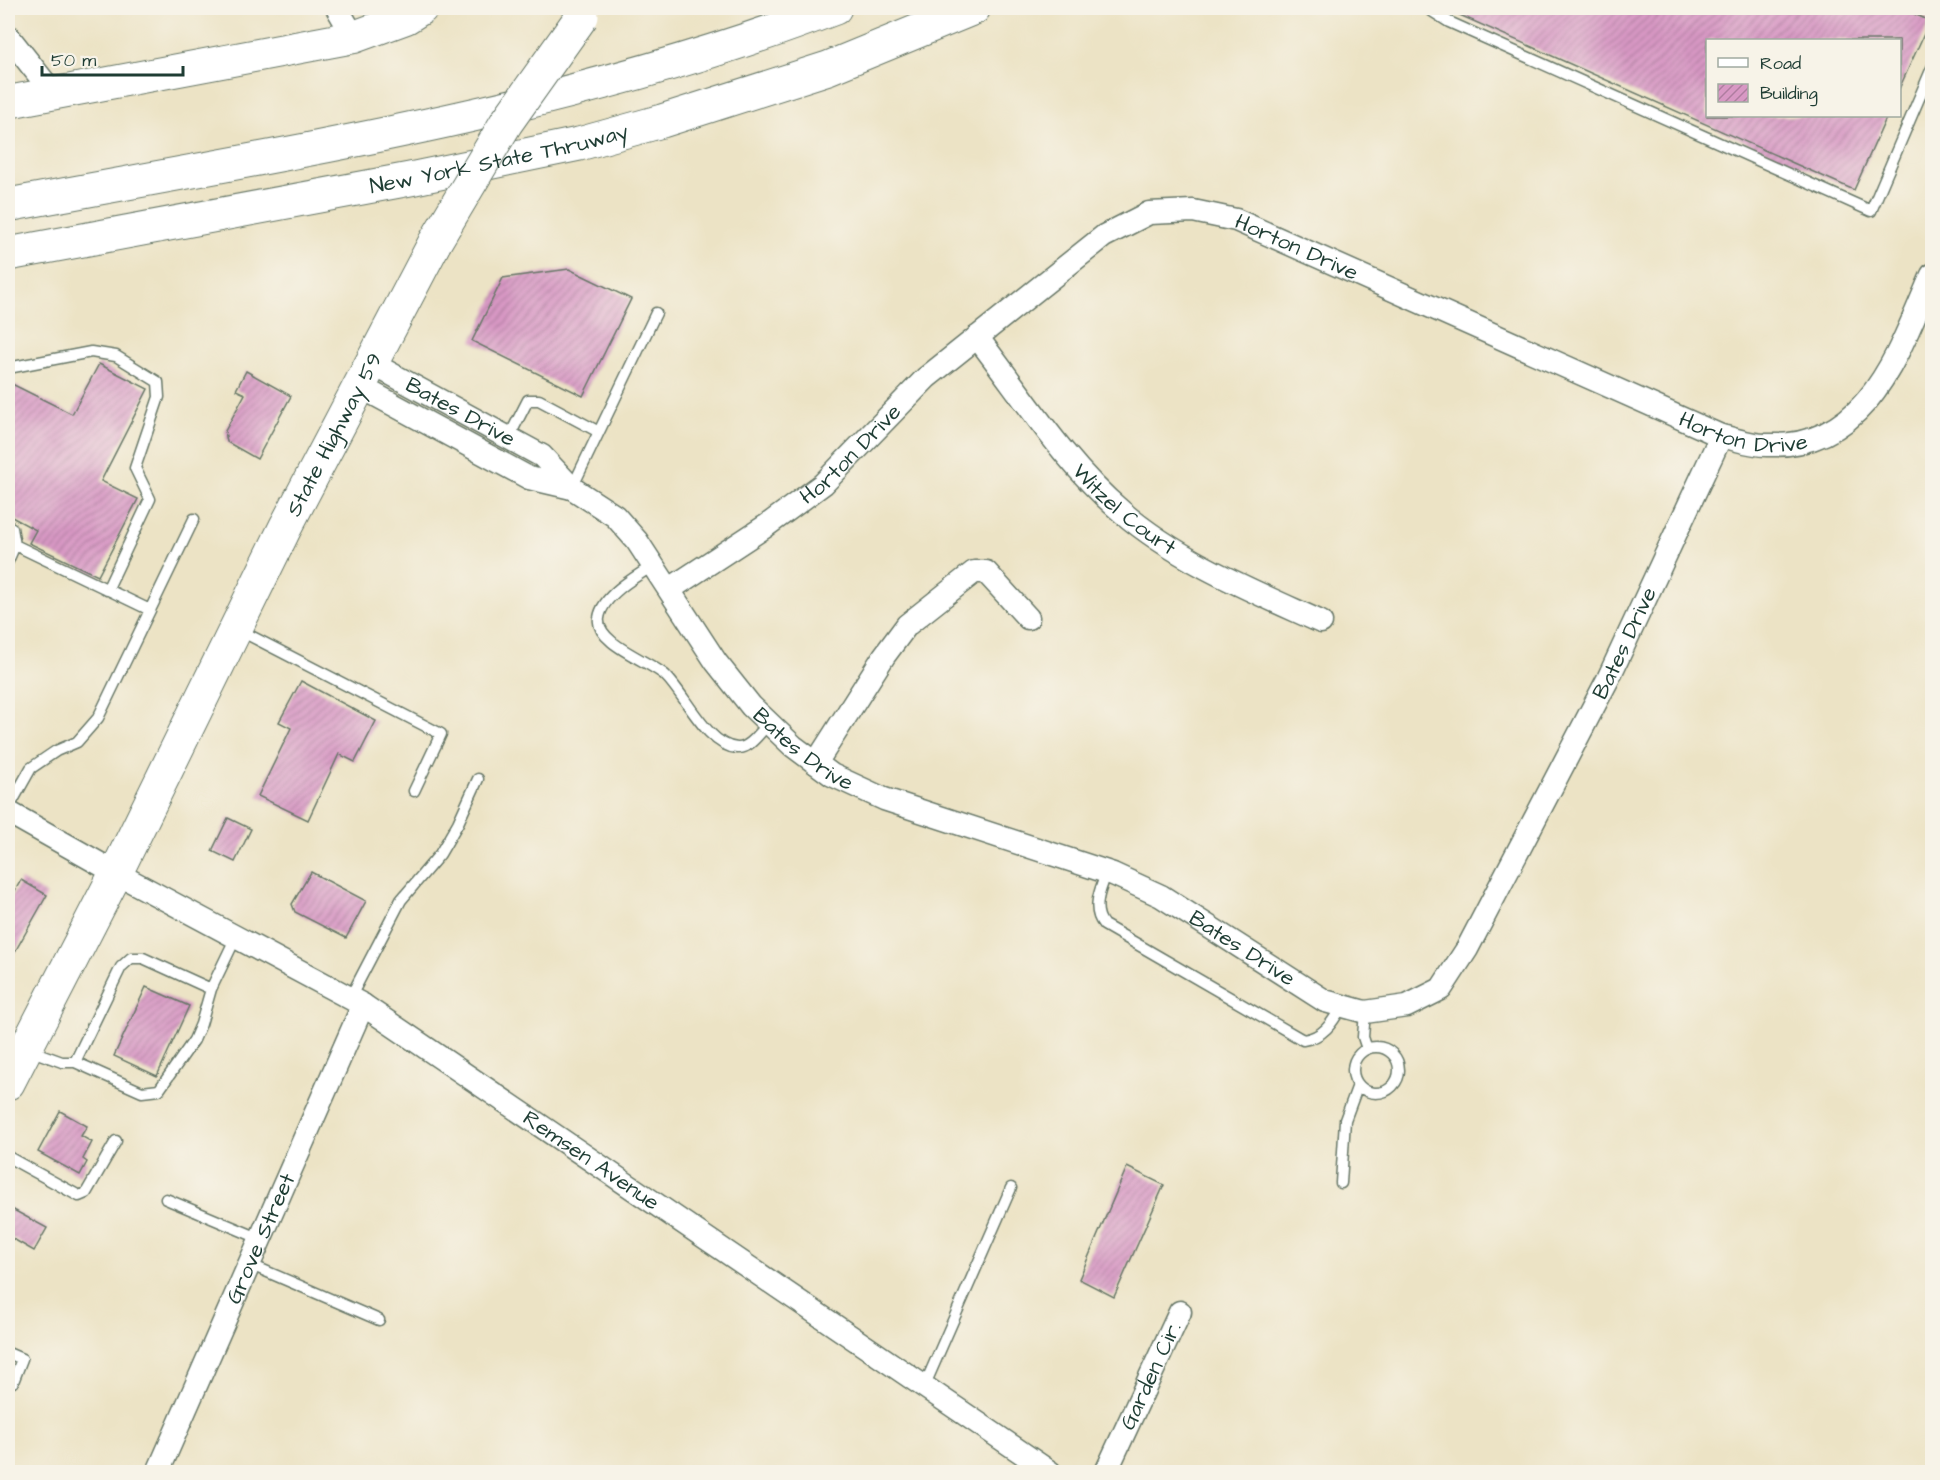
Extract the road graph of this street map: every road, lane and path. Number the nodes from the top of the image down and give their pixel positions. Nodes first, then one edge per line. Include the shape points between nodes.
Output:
1 (337, 8) edge
2 (422, 8) edge
3 (835, 8) edge
4 (974, 8) edge
5 (1427, 8) edge
6 (585, 12) edge
7 (8, 36) edge
8 (354, 37) junction
9 (1932, 68) edge
10 (53, 93) junction
11 (8, 102) edge
12 (8, 205) edge
13 (8, 254) edge
14 (1932, 275) edge
15 (656, 313) dead end
16 (977, 337) junction
17 (8, 368) edge
18 (365, 375) junction
19 (599, 432) junction
20 (1721, 436) junction
21 (508, 437) junction
22 (572, 488) junction
23 (194, 519) dead end
24 (8, 526) edge
25 (15, 545) junction
26 (8, 561) edge
27 (654, 565) junction
28 (670, 589) junction
29 (107, 590) junction
30 (150, 610) junction
31 (1028, 618) dead end
32 (1321, 622) dead end
33 (236, 629) junction
34 (769, 723) junction
35 (816, 763) junction
36 (478, 779) dead end
37 (414, 791) dead end
38 (8, 810) edge
39 (1107, 872) junction
40 (116, 873) junction
41 (236, 937) junction
42 (211, 989) junction
43 (357, 1001) junction
44 (1342, 1006) junction
45 (1365, 1012) junction
46 (26, 1049) junction
47 (1367, 1049) junction
48 (75, 1062) junction
49 (8, 1083) edge
50 (1358, 1085) junction
51 (116, 1141) dead end
52 (8, 1157) edge
53 (1341, 1183) dead end
54 (1011, 1188) dead end
55 (166, 1199) dead end
56 (261, 1239) junction
57 (249, 1264) junction
58 (1180, 1312) dead end
59 (379, 1320) dead end
60 (8, 1353) edge
61 (13, 1382) dead end
62 (924, 1387) junction
63 (158, 1473) edge
64 (1050, 1473) edge
65 (1106, 1473) edge

1 - 8 street
2 - 8 street
3 - 12 main road via 647,70 484,112
4 - 13 main road, New York State Thruway via 817,71 579,144
5 - 9 lane via 1449,22 1871,211
6 - 18 main road, State Highway 59, bridge via 506,123 435,242
7 - 10 street
8 - 10 street
10 - 11 street
14 - 20 street, Horton Drive via 1886,378 1852,419 1807,442 1765,445
15 - 19 lane
16 - 20 street, Horton Drive via 1104,236 1149,213 1192,211 1236,220
16 - 28 street, Horton Drive via 926,378 823,484
16 - 32 street, Witzel Court via 1077,466 1122,512 1232,581
17 - 29 lane via 91,352 116,356 158,381 159,397 135,468 150,498
18 - 21 street, Bates Drive
18 - 22 street, Bates Drive via 529,478
18 - 33 main road, State Highway 59
19 - 21 lane via 538,400 528,400
19 - 22 lane
20 - 45 street, Bates Drive via 1608,679 1467,949 1441,989 1407,1006
21 - 22 street, Bates Drive via 542,456
22 - 27 street, Bates Drive via 615,516
23 - 30 lane
24 - 25 lane via 12,528
25 - 26 lane
25 - 29 lane
27 - 28 street, Bates Drive
27 - 34 lane via 622,585 599,617 600,629 607,638 664,675 709,732 725,744 738,748 748,745
28 - 34 street, Bates Drive via 716,662
29 - 30 lane
30 - 38 lane via 98,718 77,742 31,768
31 - 35 street via 986,572 974,572 907,624
33 - 37 lane via 441,734
33 - 40 main road, State Highway 59
34 - 35 street, Bates Drive
35 - 39 street, Bates Drive via 832,775 884,798
36 - 43 lane via 440,854 401,900
38 - 40 street, Remsen Avenue
39 - 44 street, Bates Drive via 1161,896 1324,1001
39 - 44 lane via 1098,906 1098,918 1104,925 1303,1040 1319,1036
40 - 41 street, Remsen Avenue
40 - 46 main road, State Highway 59
41 - 42 lane
41 - 43 street, Remsen Avenue
42 - 48 lane via 194,1040 159,1090 142,1092
42 - 48 lane via 143,958 131,958 121,967
43 - 56 street, Grove Street
43 - 62 street, Remsen Avenue
44 - 45 street, Bates Drive
45 - 47 lane via 1363,1037
46 - 48 lane via 62,1062
46 - 49 main road, State Highway 59
47 - 50 lane via 1354,1065
47 - 50 lane via 1383,1048 1389,1052 1398,1064 1398,1072 1386,1090 1371,1092
50 - 53 lane via 1345,1120
51 - 52 lane via 86,1193 79,1196
54 - 62 lane
55 - 56 lane
56 - 57 street, Grove Street
57 - 59 lane
57 - 63 street, Grove Street
58 - 65 street, Garden Cir.
60 - 61 lane via 22,1359
62 - 64 street, Remsen Avenue

